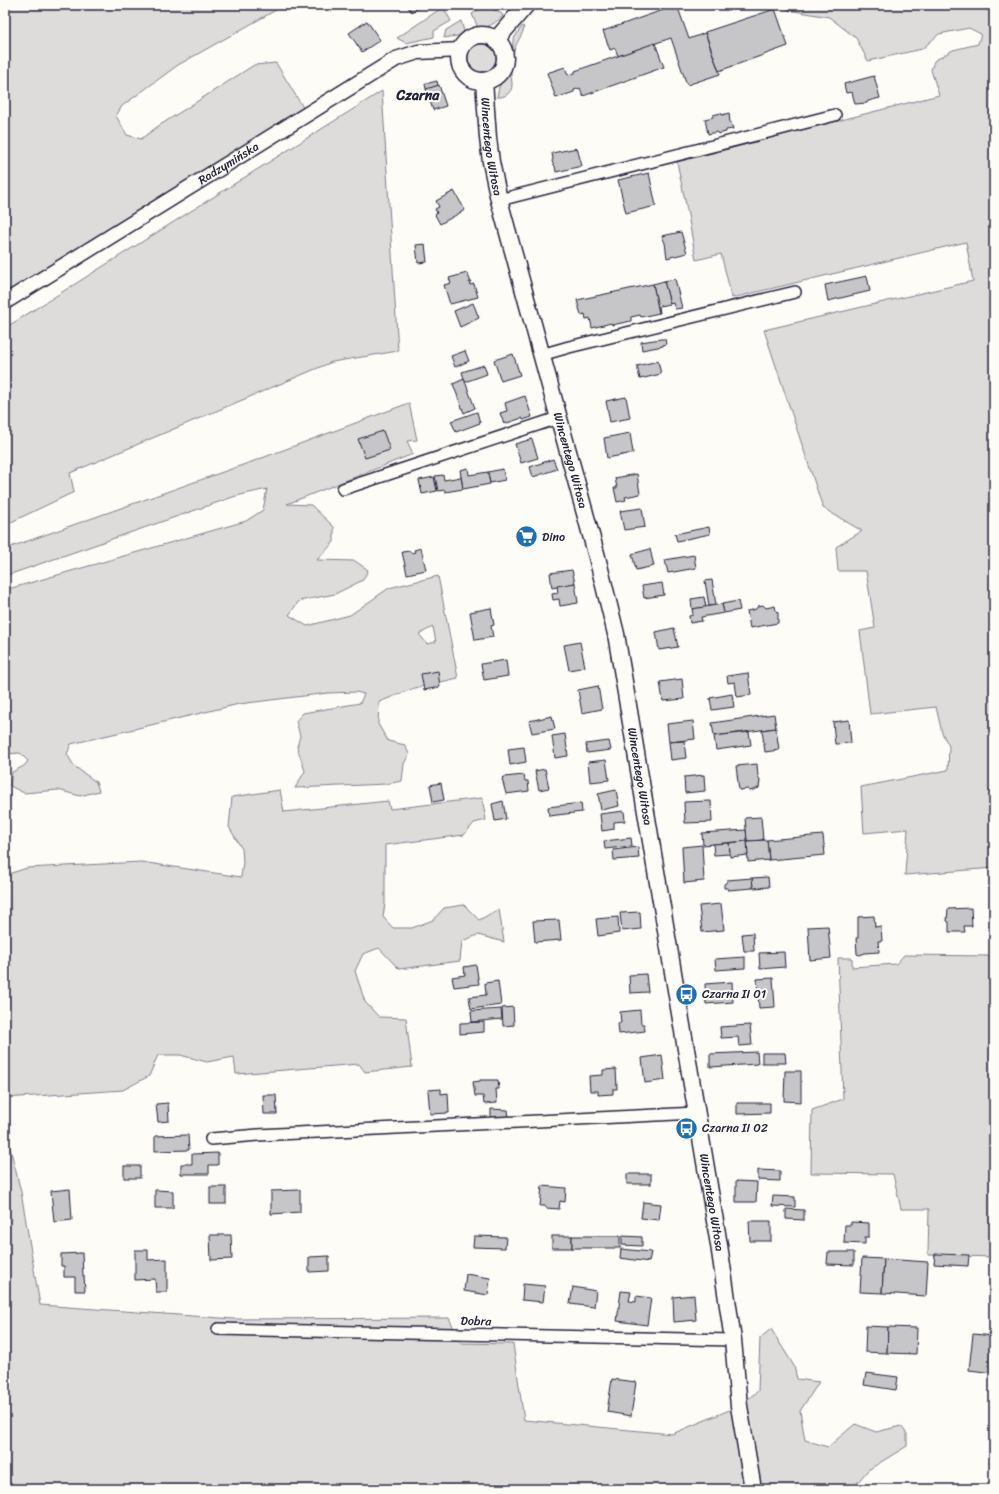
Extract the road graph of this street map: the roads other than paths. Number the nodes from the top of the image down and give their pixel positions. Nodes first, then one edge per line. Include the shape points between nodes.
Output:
1 (526, 5) edge
2 (496, 40) junction
3 (461, 50) junction
4 (484, 81) junction
5 (835, 115) dead end
6 (499, 200) junction
7 (795, 292) dead end
8 (5, 302) edge
9 (541, 355) junction
10 (558, 418) junction
11 (343, 488) dead end
12 (696, 1113) junction
13 (211, 1139) dead end
14 (218, 1328) dead end
15 (733, 1340) junction
16 (753, 1485) edge

1 - 2 main road
2 - 3 main road via 483,35 476,36 464,44
2 - 4 main road via 504,53 503,68 498,75
3 - 4 main road via 459,58 464,72 470,77
3 - 8 street, Radzymińska via 418,52 396,59
4 - 6 main road, Wincentego Witosa via 491,162
5 - 6 street
6 - 9 main road, Wincentego Witosa
7 - 9 street
9 - 10 main road, Wincentego Witosa
10 - 11 street
10 - 12 main road, Wincentego Witosa via 616,634
12 - 13 street
12 - 15 main road, Wincentego Witosa
14 - 15 street, Dobra
15 - 16 main road, Wincentego Witosa via 739,1406

